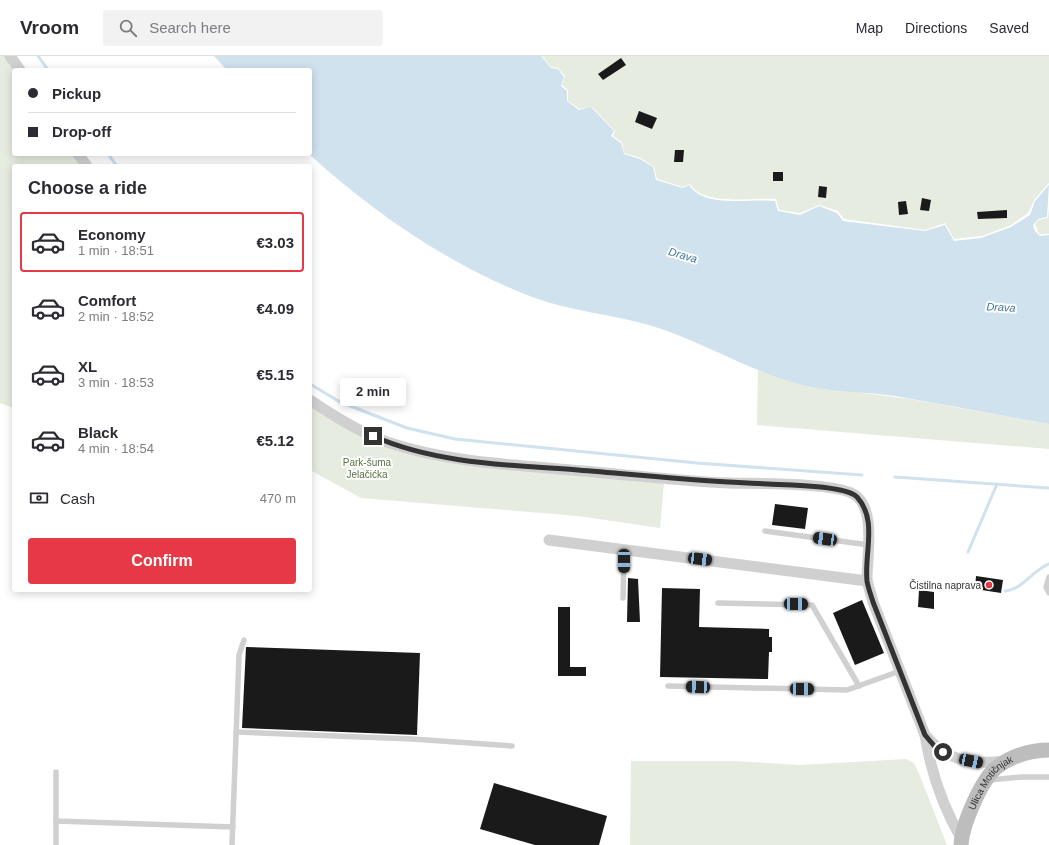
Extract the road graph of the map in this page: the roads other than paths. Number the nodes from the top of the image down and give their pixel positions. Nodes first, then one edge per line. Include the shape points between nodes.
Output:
1 (10, 56) edge
2 (19, 68) edge
3 (312, 401) edge
4 (765, 531) dead end
5 (549, 540) dead end
6 (869, 545) junction
7 (624, 549) junction
8 (1049, 577) edge
9 (867, 581) junction
10 (1049, 593) edge
11 (624, 598) dead end
12 (718, 603) dead end
13 (244, 640) dead end
14 (900, 671) junction
15 (668, 686) dead end
16 (859, 686) junction
17 (236, 732) junction
18 (925, 735) junction
19 (512, 746) dead end
20 (1049, 750) edge
21 (1009, 760) junction
22 (56, 772) dead end
23 (1049, 777) edge
24 (987, 780) junction
25 (56, 821) junction
26 (233, 826) junction
27 (961, 841) edge
28 (56, 845) edge
29 (232, 845) edge

1 - 2 street
3 - 6 street via 336,418 386,442 450,457 503,464 720,482 820,486 845,491 855,495 863,505 868,519
4 - 6 lane
5 - 7 street
6 - 9 street
7 - 9 street
7 - 11 lane
8 - 10 lane via 1046,587
9 - 14 street
12 - 16 lane via 812,605
13 - 17 lane via 239,655
14 - 16 lane
14 - 18 street
15 - 16 lane via 847,690
17 - 19 lane
17 - 26 lane
18 - 21 street via 936,748 950,756 982,763
18 - 27 street via 930,766
20 - 21 main road, Ulica Motičnjak via 1025,753
21 - 24 main road, Ulica Motičnjak via 996,768
22 - 25 lane
23 - 24 lane
24 - 27 main road, Ulica Motičnjak via 973,806
25 - 26 lane
25 - 28 lane
26 - 29 lane

